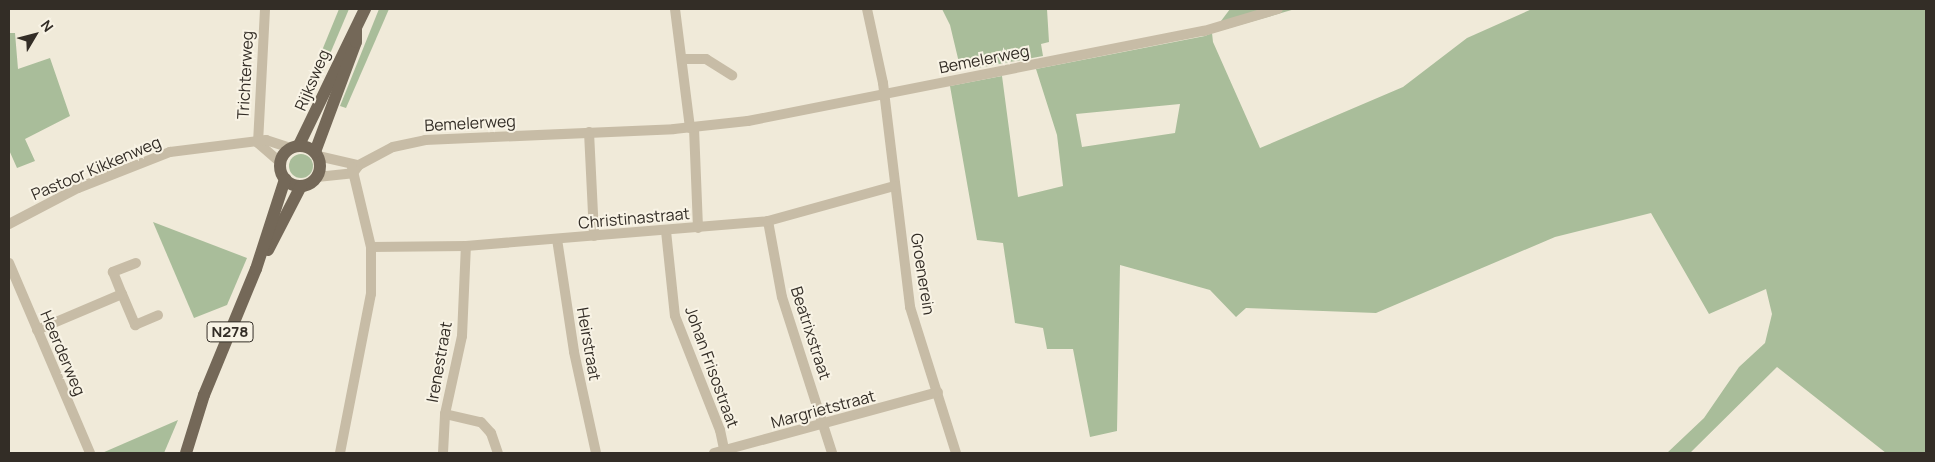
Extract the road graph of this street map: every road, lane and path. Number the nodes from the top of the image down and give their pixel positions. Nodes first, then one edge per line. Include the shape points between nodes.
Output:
1 (265, 9) edge
2 (365, 9) edge
3 (675, 9) edge
4 (867, 9) edge
5 (1278, 9) edge
6 (356, 29) junction
7 (682, 59) junction
8 (732, 75) dead end
9 (885, 94) junction
10 (692, 128) junction
11 (589, 132) junction
12 (258, 143) junction
13 (295, 147) junction
14 (317, 154) junction
15 (280, 162) junction
16 (355, 168) junction
17 (317, 177) junction
18 (285, 179) junction
19 (301, 186) junction
20 (894, 186) junction
21 (768, 221) junction
22 (9, 224) edge
23 (698, 228) junction
24 (666, 231) junction
25 (594, 236) junction
26 (557, 239) junction
27 (466, 246) junction
28 (371, 247) junction
29 (9, 263) edge
30 (136, 263) dead end
31 (256, 269) junction
32 (122, 294) junction
33 (158, 315) dead end
34 (37, 330) junction
35 (938, 392) junction
36 (204, 395) junction
37 (445, 414) junction
38 (825, 425) junction
39 (721, 452) edge
40 (90, 453) edge
41 (176, 453) edge
42 (186, 453) edge
43 (340, 453) edge
44 (443, 453) edge
45 (498, 453) edge
46 (596, 453) edge
47 (832, 453) edge
48 (956, 453) edge

1 - 12 street, Trichterweg
2 - 6 main road, Rijksweg
3 - 7 street
4 - 9 street, Groenerein
5 - 9 street, Bemelerweg via 1204,31
6 - 13 main road, Rijksweg via 348,38 307,135
6 - 14 main road, Rijksweg via 356,42
7 - 8 street via 706,59
7 - 10 street
9 - 10 street, Bemelerweg
9 - 20 street, Groenerein
10 - 11 street, Bemelerweg
10 - 23 street
11 - 16 street, Bemelerweg via 417,141 393,147
11 - 25 street
12 - 13 street, Pastoor Kikkenweg via 269,140
12 - 15 street
12 - 22 street, Pastoor Kikkenweg via 170,152 78,188
13 - 14 main road
13 - 15 main road
14 - 16 street
14 - 17 main road
15 - 18 main road
16 - 17 street, Bemelerweg
16 - 28 street
17 - 19 main road
18 - 19 main road
18 - 31 main road, N278
19 - 31 main road, N278
20 - 21 street, Christinastraat
20 - 35 street, Groenerein via 910,308
21 - 23 street, Christinastraat
21 - 38 street, Beatrixstraat via 782,298
23 - 24 street, Christinastraat
24 - 25 street, Christinastraat
24 - 39 street, Johan Frisostraat via 675,316
25 - 26 street, Christinastraat
26 - 27 street, Christinastraat
26 - 46 street, Heirstraat via 574,352
27 - 28 street, Christinastraat
27 - 37 street, Irenestraat via 462,336
28 - 43 street via 368,319
29 - 34 street, Heerderweg
30 - 32 street via 113,272
31 - 36 main road, N278
32 - 33 street via 135,325
32 - 34 street
34 - 40 street, Heerderweg
35 - 38 street, Margrietstraat
35 - 48 street, Groenerein
36 - 41 main road, N278 via 199,398
36 - 42 main road, N278
37 - 44 street, Irenestraat
37 - 45 street via 481,422 491,433
38 - 39 street, Margrietstraat
38 - 47 street, Beatrixstraat

